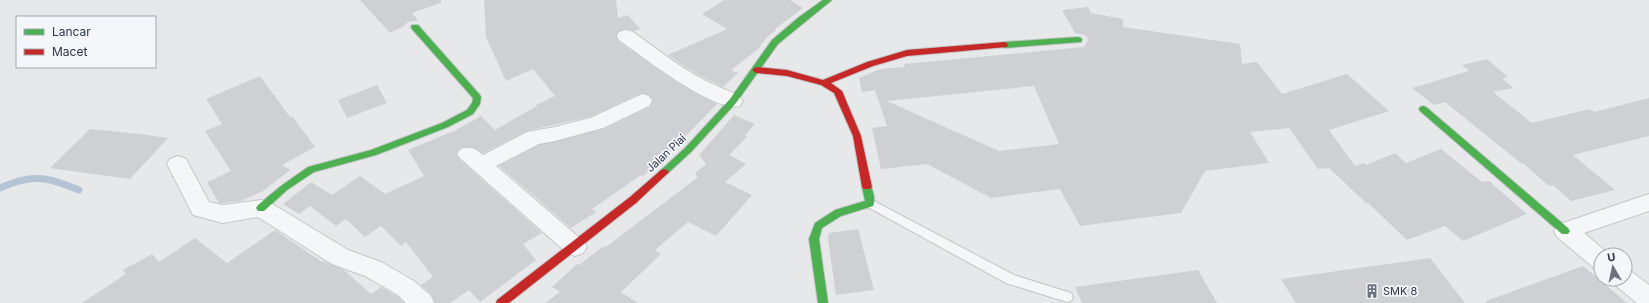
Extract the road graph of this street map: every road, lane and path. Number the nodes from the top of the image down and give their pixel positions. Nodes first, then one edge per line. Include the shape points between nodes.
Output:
1 (825, 1) edge
2 (415, 27) dead end
3 (626, 36) dead end
4 (1078, 40) dead end
5 (756, 70) junction
6 (824, 83) junction
7 (733, 101) junction
8 (642, 102) dead end
9 (1423, 110) dead end
10 (178, 164) dead end
11 (1649, 202) edge
12 (870, 203) junction
13 (261, 208) junction
14 (1565, 231) junction
15 (575, 247) junction
16 (1593, 254) edge
17 (1633, 286) edge
18 (1068, 297) dead end
19 (1649, 299) edge
20 (422, 303) edge
21 (501, 303) edge
22 (823, 303) edge

1 - 5 street, Jalan Piai via 775,42
2 - 13 street via 477,97 473,109 445,125 373,152 311,169
3 - 7 street via 676,71 704,88
4 - 6 street via 907,53 870,64
5 - 6 street via 787,73
5 - 7 street, Jalan Piai
6 - 12 street via 838,92 857,136
7 - 15 street, Jalan Piai via 688,150 633,200
8 - 15 street via 596,123 534,137 474,160
9 - 14 street
10 - 13 street via 202,209 223,214
11 - 14 street
12 - 18 lane via 1010,280
12 - 22 street via 838,213 818,226 814,239
13 - 20 street via 340,257 373,269 406,288
14 - 16 street
15 - 21 street, Jalan Piai
17 - 19 street

